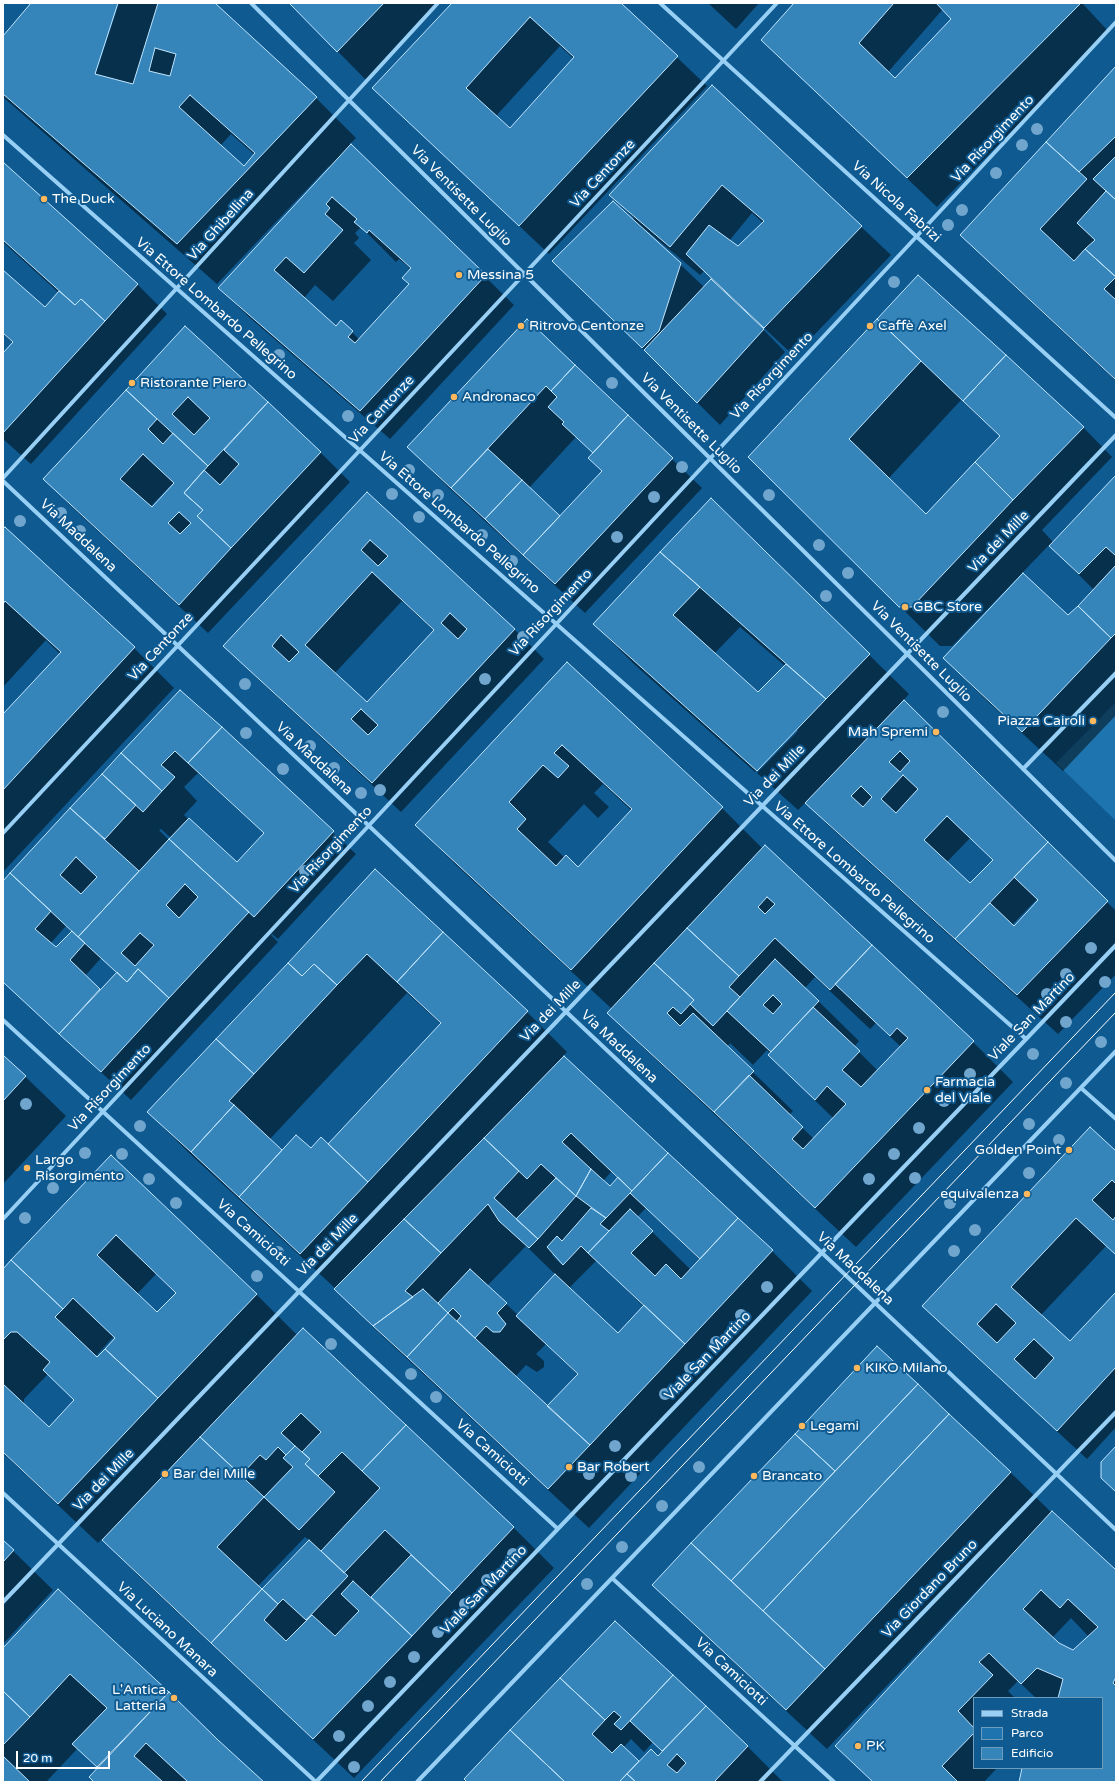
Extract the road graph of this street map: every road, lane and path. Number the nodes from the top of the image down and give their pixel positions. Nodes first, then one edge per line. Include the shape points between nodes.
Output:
1 (251, 3) edge
2 (438, 3) edge
3 (660, 3) edge
4 (778, 3) edge
5 (1116, 22) edge
6 (724, 61) junction
7 (349, 100) junction
8 (3, 135) edge
9 (917, 236) junction
10 (524, 274) junction
11 (177, 289) junction
12 (1116, 418) edge
13 (1116, 435) edge
14 (360, 451) junction
15 (710, 458) junction
16 (3, 480) edge
17 (556, 624) junction
18 (178, 646) junction
19 (907, 654) junction
20 (1116, 673) edge
21 (1023, 769) junction
22 (762, 806) junction
23 (369, 826) junction
24 (3, 833) edge
25 (1116, 861) edge
26 (1116, 945) edge
27 (566, 1012) junction
28 (3, 1020) edge
29 (1026, 1039) junction
30 (1116, 1051) edge
31 (1081, 1088) junction
32 (103, 1111) junction
33 (1116, 1119) edge
34 (3, 1219) edge
35 (822, 1253) junction
36 (299, 1291) junction
37 (875, 1303) junction
38 (1116, 1412) edge
39 (1056, 1474) junction
40 (3, 1493) edge
41 (558, 1529) junction
42 (1116, 1530) edge
43 (58, 1544) junction
44 (612, 1578) junction
45 (3, 1602) edge
46 (795, 1746) junction
47 (316, 1782) edge
48 (417, 1782) edge
49 (760, 1782) edge
50 (834, 1782) edge

1 - 7 street, Via Ventisette Luglio
2 - 7 street, Via Ghibellina
3 - 6 street, Via Nicola Fabrizi
4 - 6 street, Via Centonze
5 - 9 street, Via Risorgimento
6 - 9 street, Via Nicola Fabrizi
6 - 10 street, Via Centonze
7 - 10 street, Via Ventisette Luglio
7 - 11 street, Via Ghibellina
8 - 11 street, Via Ettore Lombardo Pellegrino
9 - 12 street, Via Nicola Fabrizi
9 - 15 street, Via Risorgimento
10 - 14 street, Via Centonze
10 - 15 street, Via Ventisette Luglio
11 - 14 street, Via Ettore Lombardo Pellegrino
11 - 16 street, Via Ghibellina
13 - 19 street, Via dei Mille
14 - 17 street, Via Ettore Lombardo Pellegrino
14 - 18 street, Via Centonze
15 - 17 street, Via Risorgimento
15 - 19 street, Via Ventisette Luglio
16 - 18 street, Via Maddalena
17 - 22 street, Via Ettore Lombardo Pellegrino
17 - 23 street, Via Risorgimento
18 - 23 street, Via Maddalena
18 - 24 street, Via Centonze
19 - 21 street, Via Ventisette Luglio
19 - 22 street, Via dei Mille
20 - 21 street
21 - 25 street, Via Ventisette Luglio
22 - 27 street, Via dei Mille
22 - 29 street, Via Ettore Lombardo Pellegrino
23 - 27 street, Via Maddalena
23 - 32 street, Via Risorgimento
26 - 29 street, Viale San Martino
27 - 35 street, Via Maddalena
27 - 36 street, Via dei Mille
28 - 32 street, Via Camiciotti
29 - 35 street, Viale San Martino
30 - 31 street
31 - 33 street
31 - 37 street
32 - 34 street, Via Risorgimento
32 - 36 street, Via Camiciotti
35 - 37 street, Via Maddalena
35 - 41 street, Viale San Martino
36 - 41 street, Via Camiciotti
36 - 43 street, Via dei Mille
37 - 39 street, Via Maddalena
37 - 44 street
38 - 39 street, Via Giordano Bruno
39 - 42 street, Via Maddalena
39 - 46 street, Via Giordano Bruno
40 - 43 street, Via Luciano Manara
41 - 47 street, Viale San Martino
43 - 45 street, Via dei Mille
43 - 47 street, Via Luciano Manara
44 - 46 street, Via Camiciotti
44 - 48 street
46 - 49 street, Via Giordano Bruno
46 - 50 street, Via Camiciotti

